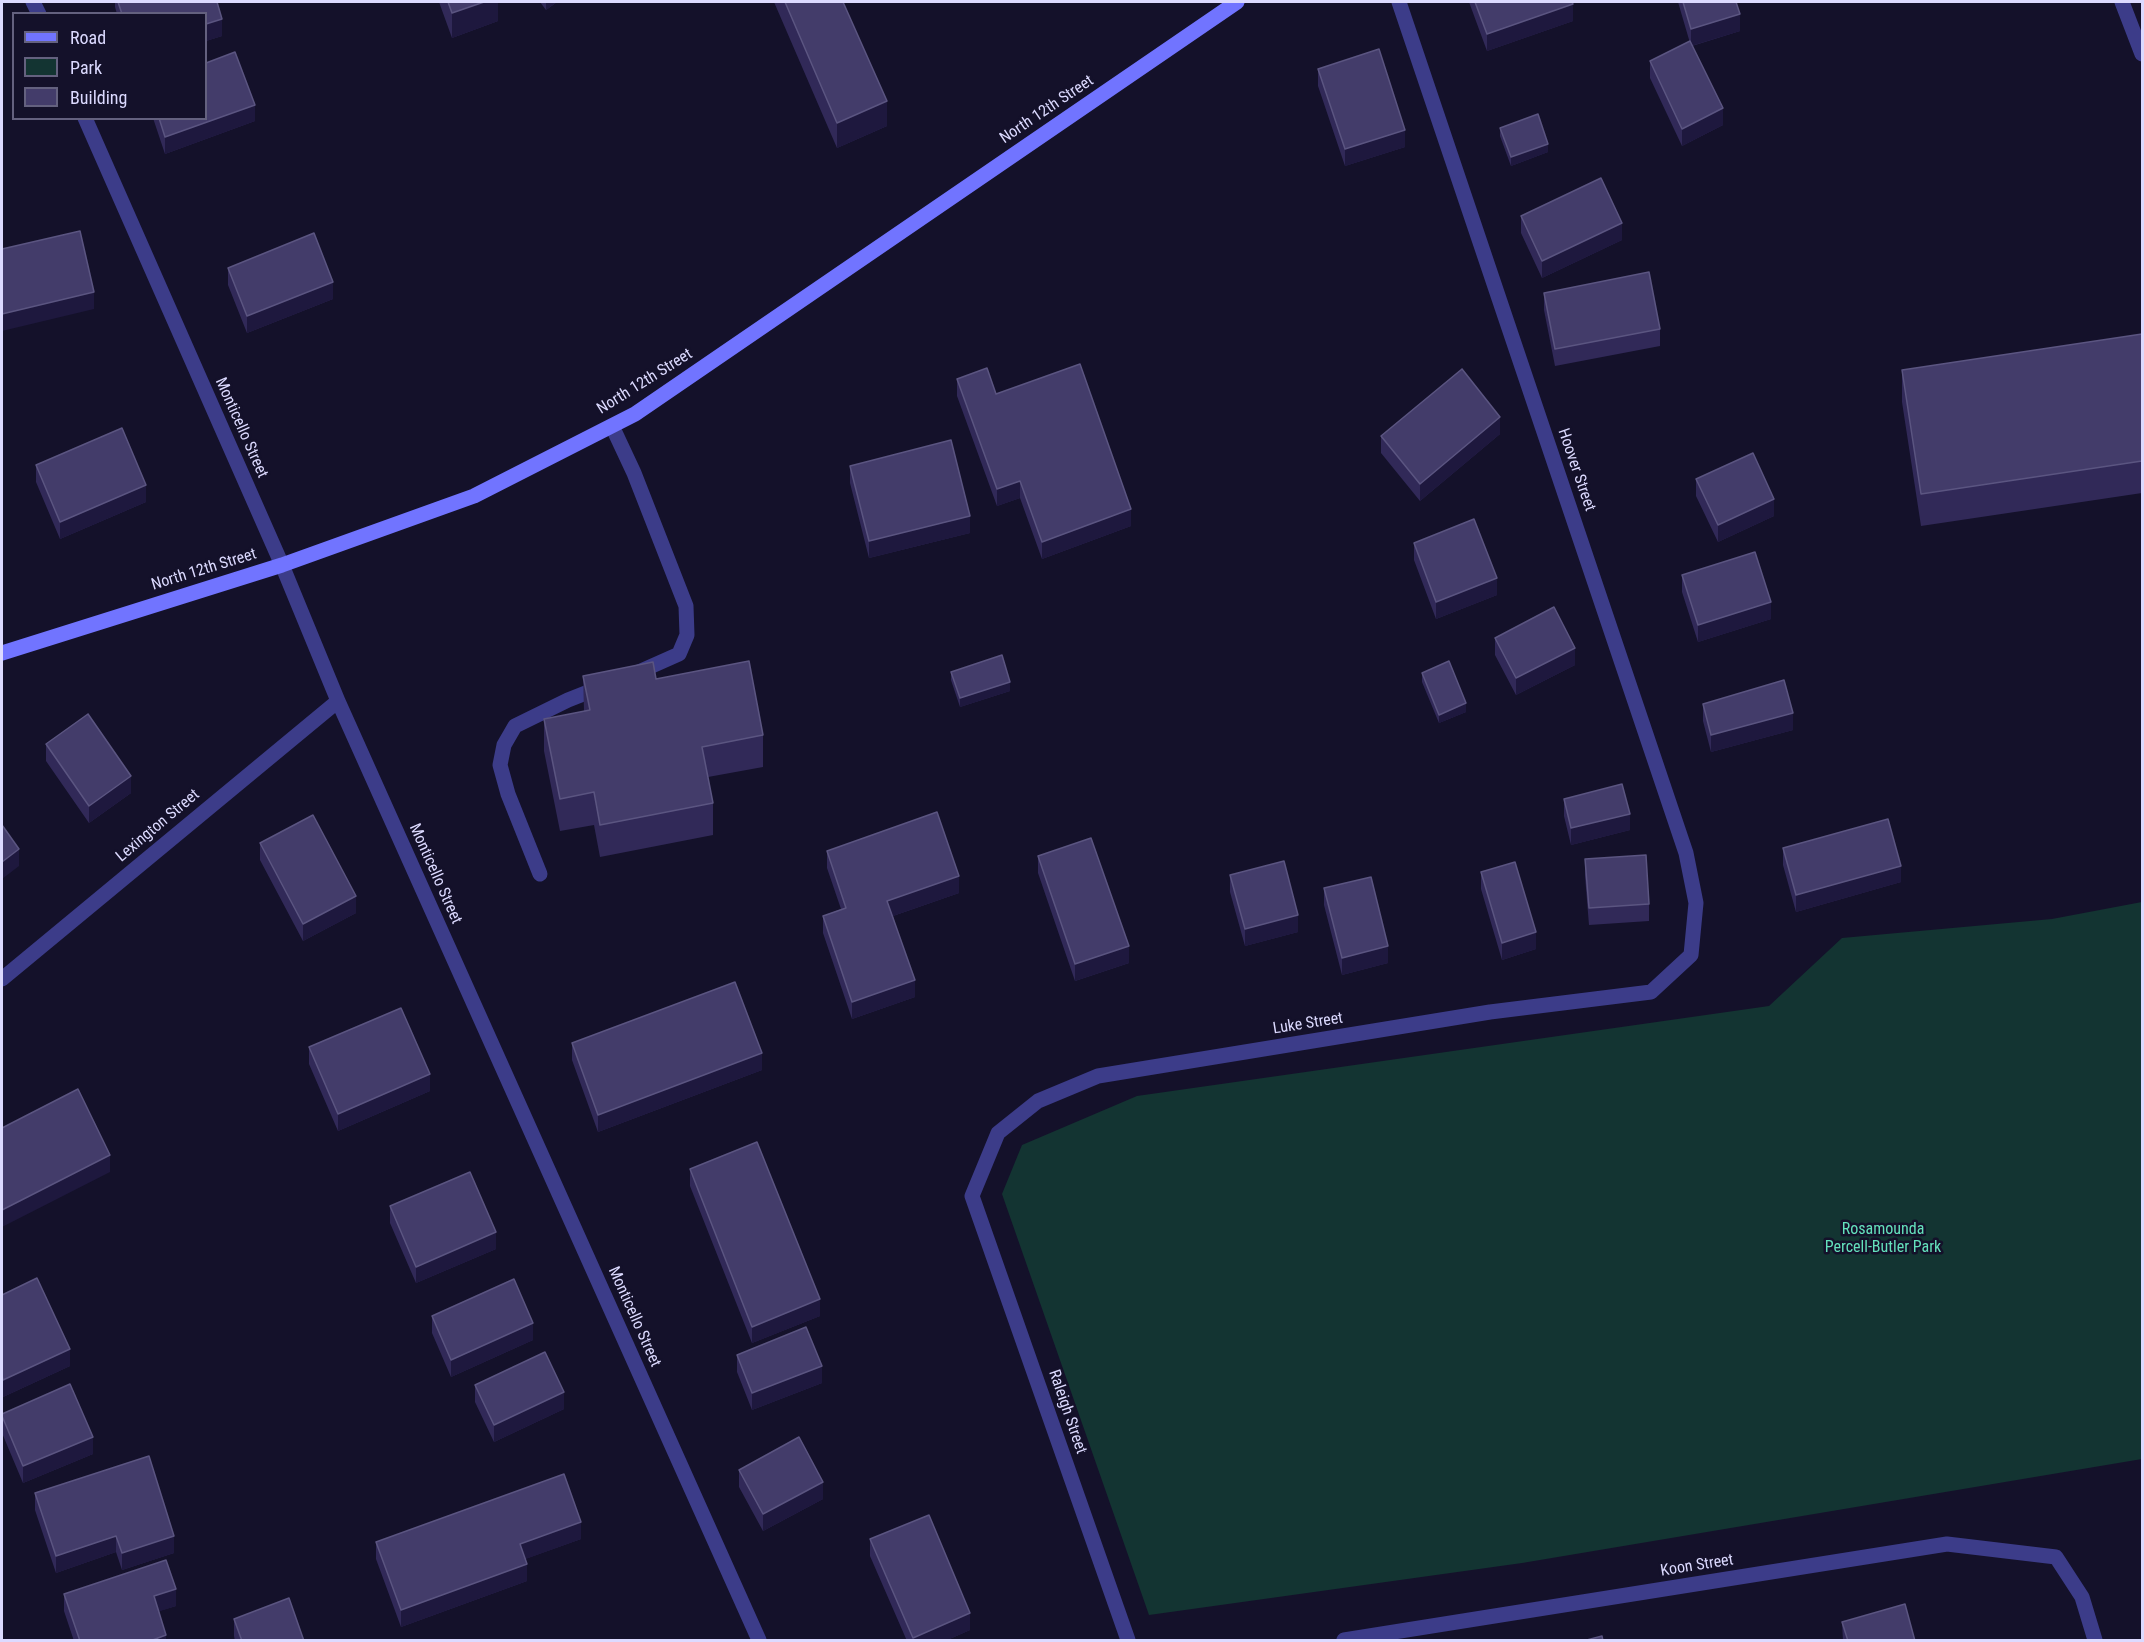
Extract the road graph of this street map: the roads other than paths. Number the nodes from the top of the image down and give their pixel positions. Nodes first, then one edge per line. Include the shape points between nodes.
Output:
1 (1237, 2) edge
2 (1399, 2) edge
3 (2122, 2) edge
4 (2142, 54) edge
5 (86, 120) edge
6 (612, 426) junction
7 (282, 565) junction
8 (2, 653) edge
9 (338, 701) junction
10 (540, 874) dead end
11 (1691, 955) joint
12 (2, 979) edge
13 (972, 1196) joint
14 (759, 1641) edge
15 (1128, 1641) edge
16 (1344, 1641) edge
17 (2095, 1641) edge

1 - 6 main road, North 12th Street
2 - 11 street, Hoover Street via 1686,853 1696,903
3 - 4 street
5 - 7 street, Monticello Street
6 - 7 main road, North 12th Street via 474,496
6 - 10 street via 686,606 687,635 679,654 515,726 504,745 500,765
7 - 8 main road, North 12th Street
7 - 9 street, Monticello Street
9 - 12 street, Lexington Street
9 - 14 street, Monticello Street
11 - 13 street, Luke Street via 1651,992 1490,1012 1098,1076 1038,1101 998,1133
13 - 15 street, Raleigh Street
16 - 17 street, Koon Street via 1947,1544 2056,1557 2082,1597

